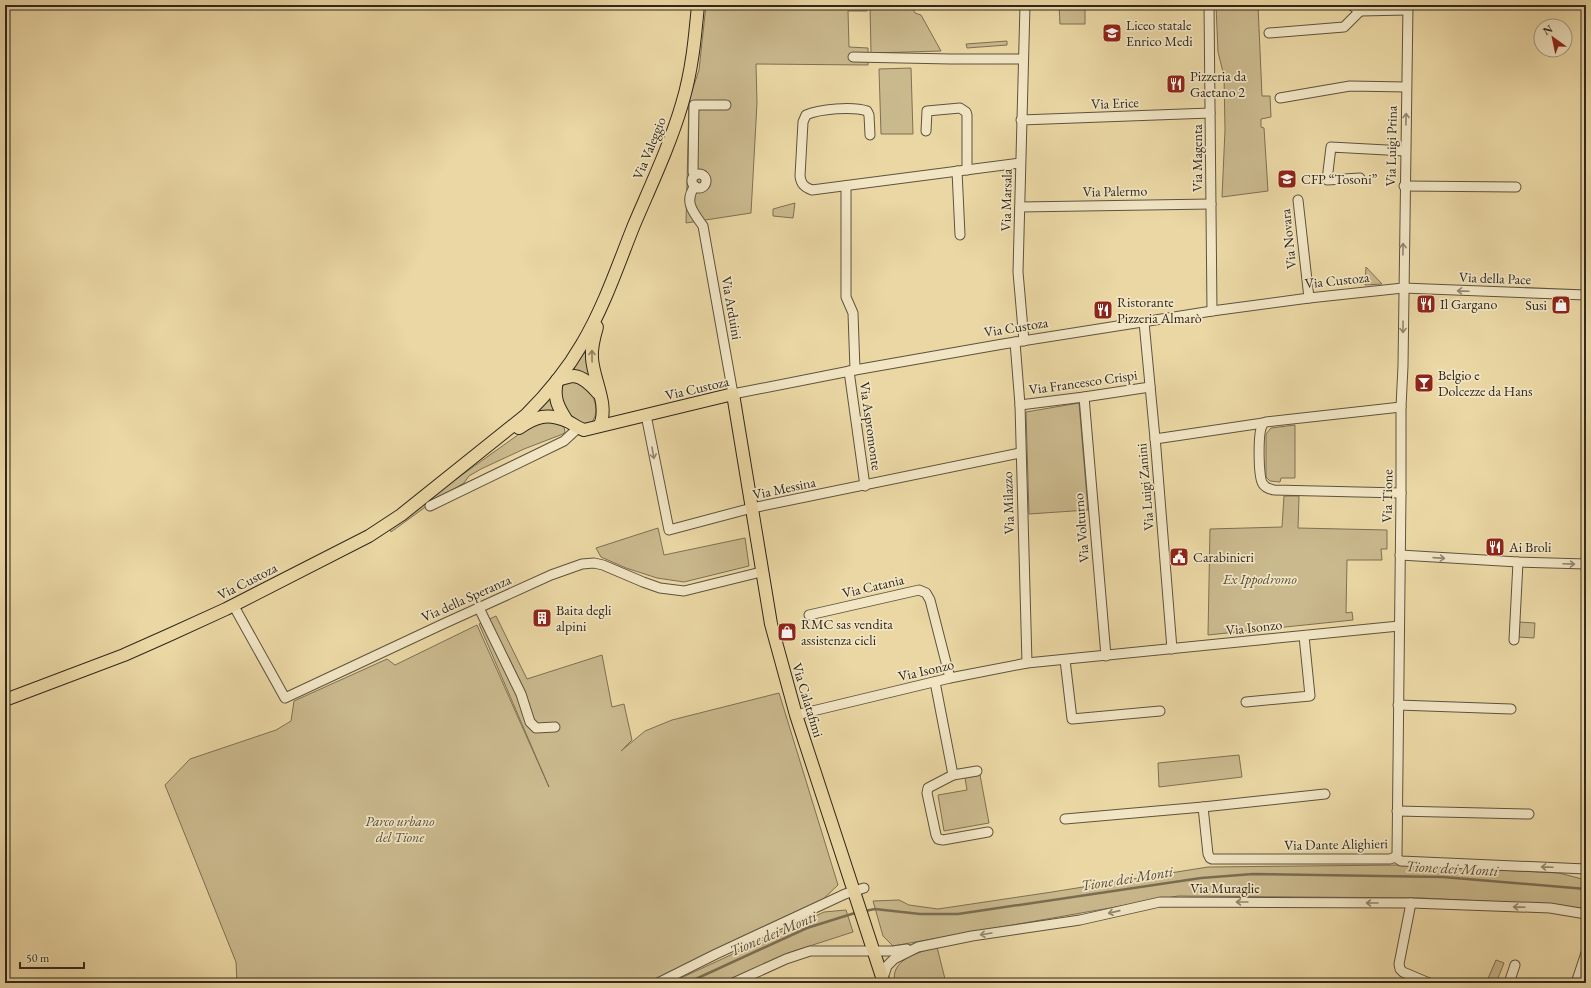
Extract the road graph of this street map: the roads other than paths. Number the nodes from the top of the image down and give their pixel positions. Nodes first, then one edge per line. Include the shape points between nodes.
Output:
1 (698, 5) edge
2 (1025, 5) edge
3 (1209, 5) edge
4 (1351, 5) edge
5 (1407, 8) edge
6 (1360, 11) junction
7 (1269, 33) dead end
8 (853, 57) dead end
9 (1024, 59) junction
10 (1406, 87) junction
11 (1280, 98) dead end
12 (726, 105) dead end
13 (1210, 113) junction
14 (1021, 120) junction
15 (926, 131) dead end
16 (870, 135) dead end
17 (1405, 151) junction
18 (1020, 163) junction
19 (967, 170) junction
20 (957, 171) junction
21 (1360, 178) dead end
22 (846, 186) junction
23 (1404, 186) junction
24 (1516, 187) dead end
25 (1298, 200) dead end
26 (1211, 204) junction
27 (1020, 206) junction
28 (960, 235) dead end
29 (1403, 288) junction
30 (1586, 295) edge
31 (606, 297) junction
32 (1309, 298) junction
33 (1212, 311) junction
34 (1144, 322) junction
35 (1019, 342) junction
36 (852, 370) junction
37 (557, 380) junction
38 (1150, 387) junction
39 (732, 394) junction
40 (1084, 397) junction
41 (601, 398) junction
42 (1020, 405) junction
43 (1401, 407) junction
44 (642, 416) junction
45 (567, 421) junction
46 (1263, 423) junction
47 (600, 425) junction
48 (578, 428) junction
49 (1156, 439) junction
50 (482, 450) junction
51 (1020, 453) junction
52 (865, 486) junction
53 (1401, 493) junction
54 (430, 506) dead end
55 (752, 508) junction
56 (1400, 555) junction
57 (1518, 562) junction
58 (1586, 564) edge
59 (761, 572) junction
60 (480, 608) junction
61 (236, 610) dead end
62 (809, 615) dead end
63 (1399, 626) junction
64 (1304, 636) junction
65 (1514, 640) dead end
66 (1172, 649) junction
67 (1106, 656) junction
68 (1065, 660) junction
69 (1027, 663) junction
70 (950, 678) junction
71 (936, 682) junction
72 (5, 700) edge
73 (1246, 702) dead end
74 (1398, 705) junction
75 (1511, 709) dead end
76 (1160, 711) dead end
77 (796, 715) junction
78 (555, 727) dead end
79 (977, 771) dead end
80 (953, 775) junction
81 (1325, 794) dead end
82 (1203, 807) junction
83 (1397, 811) junction
84 (1529, 814) dead end
85 (1065, 819) dead end
86 (988, 832) dead end
87 (1395, 857) junction
88 (1586, 869) edge
89 (859, 889) junction
90 (1412, 903) junction
91 (1586, 914) edge
92 (918, 947) junction
93 (874, 950) junction
94 (1586, 953) edge
95 (1515, 964) dead end
96 (884, 981) edge
97 (658, 983) edge
98 (733, 983) edge
99 (1428, 983) edge
100 (1509, 983) edge
101 (1576, 983) edge

1 - 31 main road, Via Valeggio via 692,63 682,104
2 - 9 street, Via Marsala
3 - 13 street, Via Magenta
4 - 6 street
5 - 6 street
5 - 10 street, Via Luigi Prina
6 - 7 street via 1344,27
8 - 9 street
9 - 14 street, Via Marsala
10 - 11 street via 1350,86
17 -> 10 street, Via Luigi Prina
12 - 39 street, Via Arduini via 694,105 695,175 692,180 694,186 690,193 690,202 692,210 703,226
13 - 14 street, Via Erice
13 - 26 street, Via Magenta
14 - 18 street, Via Marsala
15 - 19 street via 927,111 960,108 966,112
16 - 22 street via 867,111 814,111 806,115 803,122 800,176 802,184 812,190
17 - 21 street via 1331,147 1327,180
17 - 23 street, Via Luigi Prina
18 - 19 street
18 - 27 street, Via Marsala
19 - 20 street
20 - 22 street
20 - 28 street
22 - 36 street, Via Aspromonte via 846,297 853,313
23 - 24 street
29 -> 23 street, Via Luigi Prina
25 - 32 street, Via Novara
26 - 27 street, Via Palermo
26 - 33 street, Via Magenta
27 - 35 street, Via Marsala
30 -> 29 street, Via della Pace
29 - 32 street, Via Custoza
29 -> 43 street, Via Tione
31 - 37 main road, Via Custoza via 582,345
41 -> 31 main road via 592,358 593,342
32 - 33 street, Via Custoza
33 - 34 street, Via Custoza
34 - 35 street, Via Custoza
34 - 38 street, Via Luigi Zanini
35 - 36 street, Via Custoza
35 - 42 street, Via Milazzo
36 - 39 street, Via Custoza
36 - 52 street, Via Aspromonte
37 - 41 main road, Via Custoza via 574,376 592,385
37 - 45 main road, Via Custoza via 556,400
37 - 50 main road, Via Custoza via 526,415
38 - 40 street, Via Francesco Crispi
38 - 49 street, Via Luigi Zanini
39 - 44 main road, Via Custoza
39 - 55 main road, Via Calatafimi
40 - 42 street, Via Francesco Crispi
40 - 67 street, Via Volturno
41 - 44 main road, Via Custoza via 611,410 620,415
41 - 47 main road via 603,419
42 - 51 street, Via Milazzo
43 - 46 street
43 - 53 street, Via Tione
44 - 47 main road, Via Custoza
44 -> 55 street, Via Messina via 669,530
45 - 48 main road, Via Custoza
45 - 50 main road, Via Custoza via 549,416 538,417 488,450
46 - 49 street
46 - 53 street via 1260,431 1260,478 1266,488
47 - 48 main road, Via Custoza via 584,430
48 - 54 street via 564,441
49 - 66 street, Via Luigi Zanini
50 - 72 main road, Via Custoza via 401,515 369,536 169,635 124,655
51 - 52 street, Via Messina
51 - 69 street, Via Milazzo
52 - 55 street, Via Messina
53 - 56 street, Via Tione
55 - 59 main road, Via Calatafimi
56 -> 57 street
56 - 63 street, Via Tione
57 -> 58 street
57 - 65 street
59 - 60 street, Via della Speranza via 684,591 660,588 603,564 582,564
59 - 77 main road, Via Calatafimi via 771,624
60 - 61 street, Via della Speranza via 285,698
60 - 78 street via 521,694 530,722 536,728
62 - 70 street, Via Catania via 919,590 926,593
63 - 64 street, Via Isonzo
63 - 74 street, Via Tione
64 - 66 street, Via Isonzo
64 - 73 street via 1310,696
66 - 67 street, Via Isonzo
67 - 68 street, Via Isonzo
68 - 69 street, Via Isonzo
68 - 76 street via 1072,719
69 - 70 street, Via Isonzo
70 - 71 street, Via Isonzo
71 - 77 street, Via Isonzo
71 - 80 street
74 - 75 street
74 - 83 street, Via Tione
77 - 89 main road, Via Calatafimi
79 - 80 street
80 - 86 street via 928,788 927,792 938,839
81 - 82 street
82 - 85 street
82 - 87 street, Via Dante Alighieri via 1208,854 1212,859
83 - 84 street
83 - 87 street, Via Tione
88 -> 87 street, Via Dante Alighieri via 1400,861
89 - 93 main road, Via Calatafimi via 865,924
89 - 97 street
91 -> 90 street, Via Muraglie via 1550,908
90 -> 92 street, Via Muraglie via 1160,902 1080,920
90 - 99 street via 1400,969
92 - 93 street
92 - 96 street, Via Muraglie via 890,962 885,970
93 - 96 main road, Via Calatafimi
93 - 98 street via 810,951
94 - 101 street
95 - 100 street

